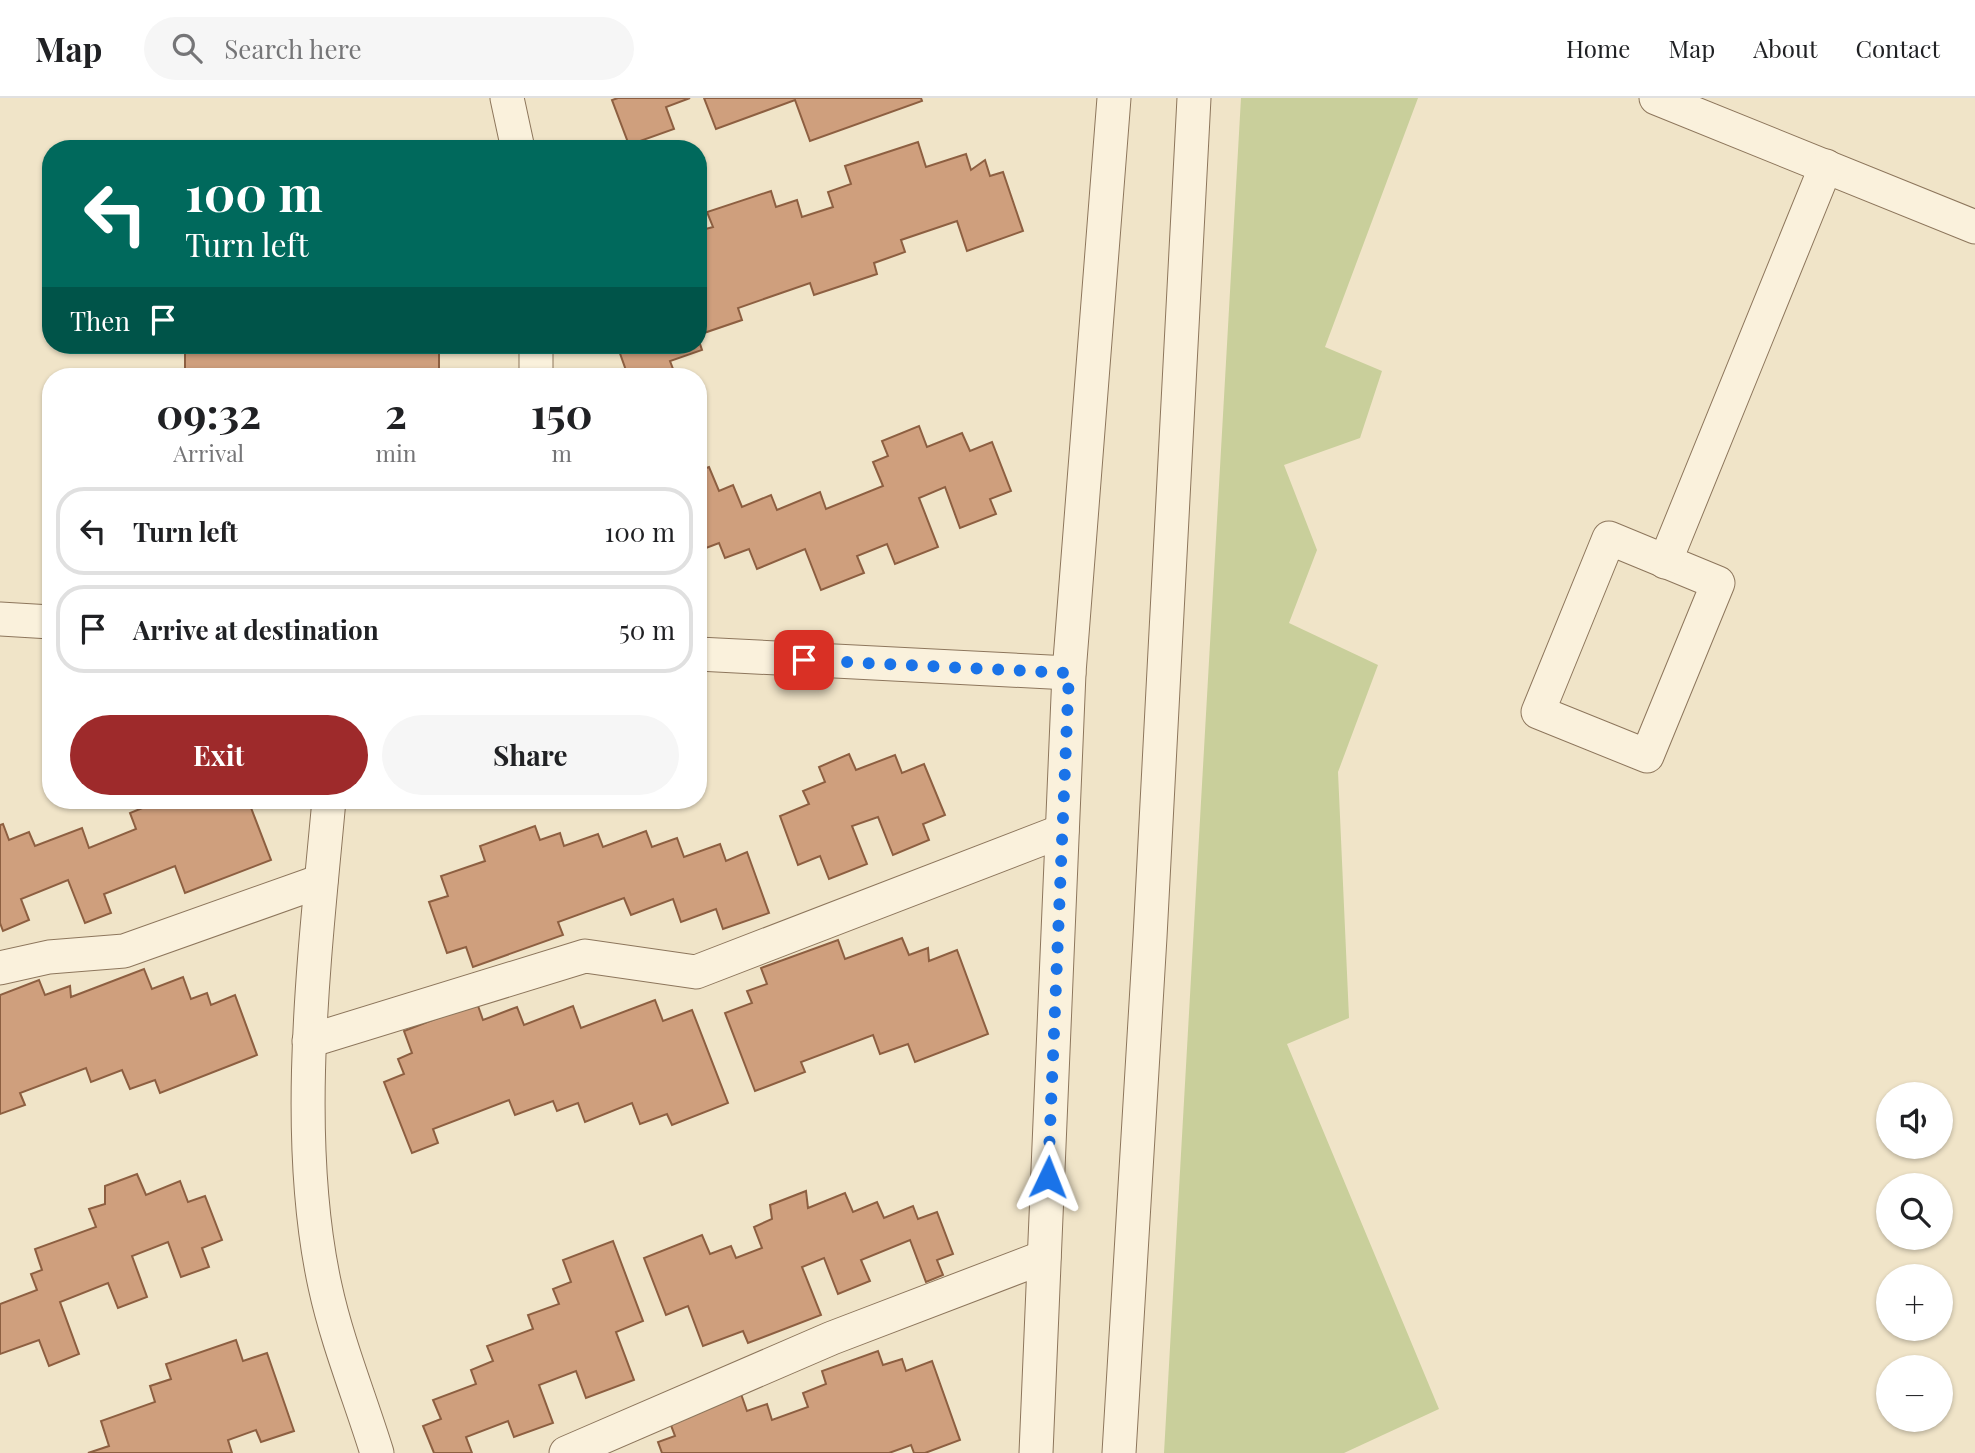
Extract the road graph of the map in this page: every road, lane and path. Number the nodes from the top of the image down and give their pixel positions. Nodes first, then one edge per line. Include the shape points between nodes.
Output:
1 (507, 98) edge
2 (1114, 98) edge
3 (1194, 98) edge
4 (1656, 98) edge
5 (516, 140) edge
6 (1826, 166) junction
7 (1975, 228) edge
8 (1665, 562) junction
9 (0, 619) edge
10 (42, 621) edge
11 (707, 654) edge
12 (1069, 673) junction
13 (327, 809) edge
14 (1062, 831) junction
15 (321, 881) junction
16 (0, 968) edge
17 (309, 1041) junction
18 (1045, 1257) junction
19 (377, 1453) edge
20 (566, 1453) edge
21 (1036, 1453) edge
22 (1119, 1453) edge

1 - 5 lane
2 - 12 lane
3 - 22 lane
4 - 6 lane
6 - 7 lane
6 - 8 lane
8 - 8 lane via 1609,538 1538,712 1647,756 1718,583
9 - 10 lane
11 - 12 lane
12 - 14 lane
13 - 15 lane
14 - 17 lane via 696,972 585,956
14 - 18 lane
15 - 16 lane via 124,951 49,957
15 - 17 lane
17 - 19 lane via 312,1184 325,1286
18 - 20 lane via 832,1338
18 - 21 lane

